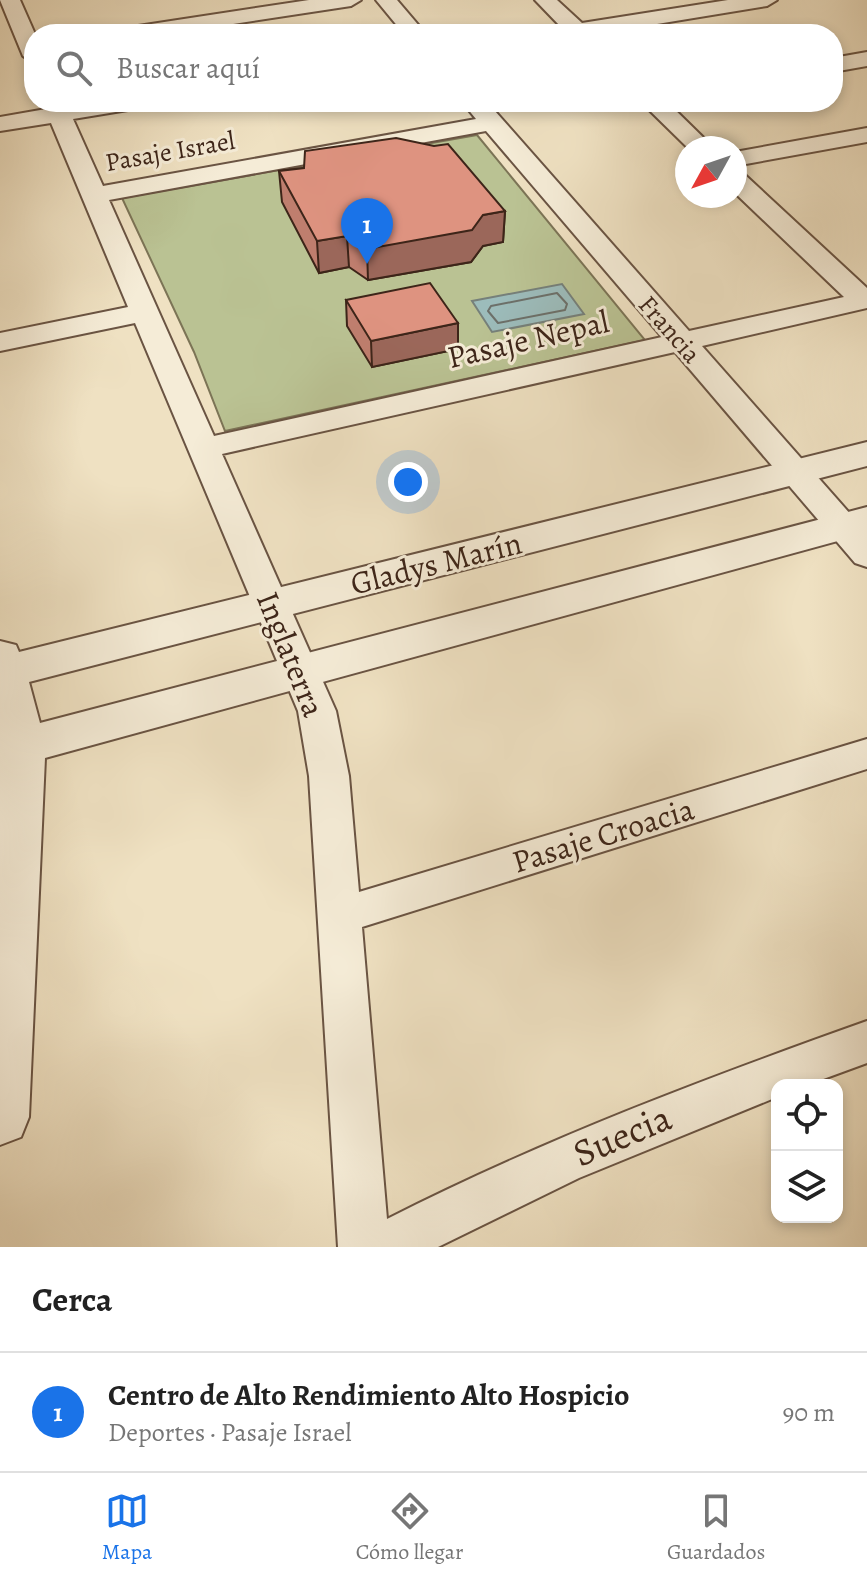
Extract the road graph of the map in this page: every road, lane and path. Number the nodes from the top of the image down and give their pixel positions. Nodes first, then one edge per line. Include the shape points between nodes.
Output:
1 (10, 0) edge
2 (351, 0) edge
3 (386, 0) edge
4 (545, 0) edge
5 (767, 0) edge
6 (191, 24) edge
7 (406, 24) edge
8 (570, 24) edge
9 (626, 24) edge
10 (24, 31) edge
11 (867, 59) edge
12 (843, 63) edge
13 (43, 112) edge
14 (59, 112) edge
15 (664, 112) edge
16 (483, 113) edge
17 (0, 124) edge
18 (867, 135) edge
19 (689, 136) edge
20 (747, 157) edge
21 (747, 190) edge
22 (95, 195) junction
23 (865, 300) edge
24 (145, 312) junction
25 (682, 341) junction
26 (0, 342) edge
27 (204, 448) junction
28 (867, 454) edge
29 (795, 472) junction
30 (859, 534) edge
31 (272, 604) junction
32 (301, 672) junction
33 (8, 703) edge
34 (867, 754) edge
35 (339, 916) junction
36 (867, 1042) edge
37 (0, 1117) edge
38 (364, 1247) edge
39 (385, 1247) edge

1 - 10 street
2 - 6 street
3 - 7 street
4 - 8 street
5 - 9 street
11 - 12 street
13 - 17 street
14 - 22 street, Inglaterra
15 - 19 street
16 - 22 street, Pasaje Israel
16 - 25 street, Francia
18 - 20 street
21 - 23 street
22 - 24 street, Inglaterra
23 - 25 street, Pasaje Nepal
24 - 26 street
24 - 27 street, Inglaterra
25 - 27 street, Pasaje Nepal
25 - 29 street, Francia
27 - 31 street, Inglaterra
28 - 29 street, Gladys Marín
29 - 30 street, Francia
29 - 31 street, Gladys Marín
30 - 32 street
31 - 32 street, Inglaterra
31 - 33 street, Gladys Marín
32 - 33 street
32 - 35 street, Inglaterra via 325,743
33 - 37 street
34 - 35 street, Pasaje Croacia
35 - 38 street, Inglaterra
36 - 39 street, Suecia via 641,1125

